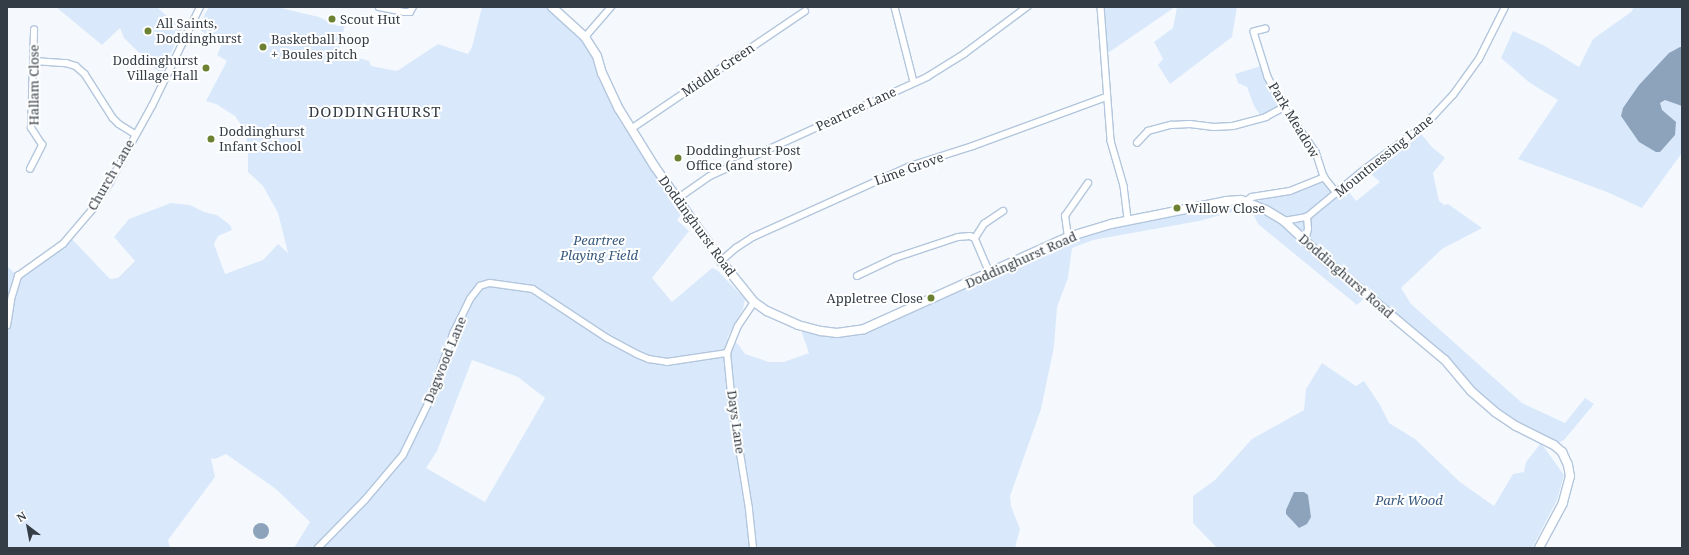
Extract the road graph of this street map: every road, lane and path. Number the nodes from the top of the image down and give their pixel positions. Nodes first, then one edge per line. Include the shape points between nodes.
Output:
1 (200, 7) edge
2 (379, 7) edge
3 (414, 7) edge
4 (552, 7) edge
5 (611, 7) edge
6 (895, 7) edge
7 (1027, 7) edge
8 (1101, 7) edge
9 (1505, 7) edge
10 (805, 11) dead end
11 (1266, 28) dead end
12 (34, 30) dead end
13 (585, 37) junction
14 (34, 62) junction
15 (914, 82) junction
16 (1106, 97) junction
17 (1284, 107) junction
18 (631, 129) junction
19 (135, 134) junction
20 (1137, 142) dead end
21 (30, 169) dead end
22 (1324, 176) junction
23 (1088, 183) dead end
24 (1337, 194) junction
25 (677, 199) junction
26 (1246, 201) junction
27 (1003, 211) dead end
28 (1307, 217) junction
29 (1128, 221) junction
30 (1284, 221) junction
31 (1068, 237) junction
32 (975, 238) junction
33 (1305, 241) junction
34 (721, 261) junction
35 (990, 274) junction
36 (857, 276) dead end
37 (754, 302) junction
38 (7, 326) edge
39 (727, 353) junction
40 (318, 548) edge
41 (753, 548) edge
42 (1539, 548) edge

1 - 19 street, Church Lane via 152,106
2 - 3 street via 404,12 410,12
4 - 13 street, Doddinghurst Road
5 - 13 street
6 - 15 street
7 - 15 street, Peartree Lane via 964,54
8 - 16 street
9 - 24 street, Mountnessing Lane via 1479,59 1438,113
10 - 18 street, Middle Green
11 - 17 street, Park Meadow via 1254,32 1268,77
12 - 14 street, Hallam Close
13 - 18 street, Doddinghurst Road via 597,56 607,87
14 - 19 street via 66,63 76,66 85,74 113,118
14 - 21 street, Hallam Close via 31,128 42,145
15 - 25 street, Peartree Lane via 710,176
16 - 29 street via 1111,141 1124,186
16 - 34 street, Lime Grove via 974,146 910,166 753,237
17 - 20 street via 1266,117 1233,126 1171,125 1148,131
17 - 22 street, Park Meadow via 1316,152
18 - 25 street, Doddinghurst Road
19 - 38 street, Church Lane via 110,182 79,227 63,244 18,276
22 - 24 street, Park Meadow
22 - 26 street, Mountnessing Lane via 1290,191 1252,197
23 - 31 street via 1065,216
24 - 28 street, Mountnessing Lane
25 - 34 street, Doddinghurst Road
26 - 29 street, Doddinghurst Road via 1226,201
26 - 30 street, Doddinghurst Road
27 - 32 street via 984,224
28 - 30 street, Mountnessing Lane
28 - 33 street
29 - 31 street, Doddinghurst Road
30 - 33 street, Doddinghurst Road
31 - 35 street, Doddinghurst Road
32 - 35 street
32 - 36 street via 958,237 895,258
33 - 42 street, Doddinghurst Road via 1445,360 1494,412 1562,452 1570,476 1563,503
34 - 37 street, Doddinghurst Road
35 - 37 street, Doddinghurst Road via 873,325 851,332 821,331 798,325
37 - 39 street, Days Lane via 738,326
39 - 40 street, Dagwood Lane via 667,362 649,359 607,338 533,289 490,283 480,286 470,299 453,334 430,400 403,455 365,500
39 - 41 street, Days Lane

